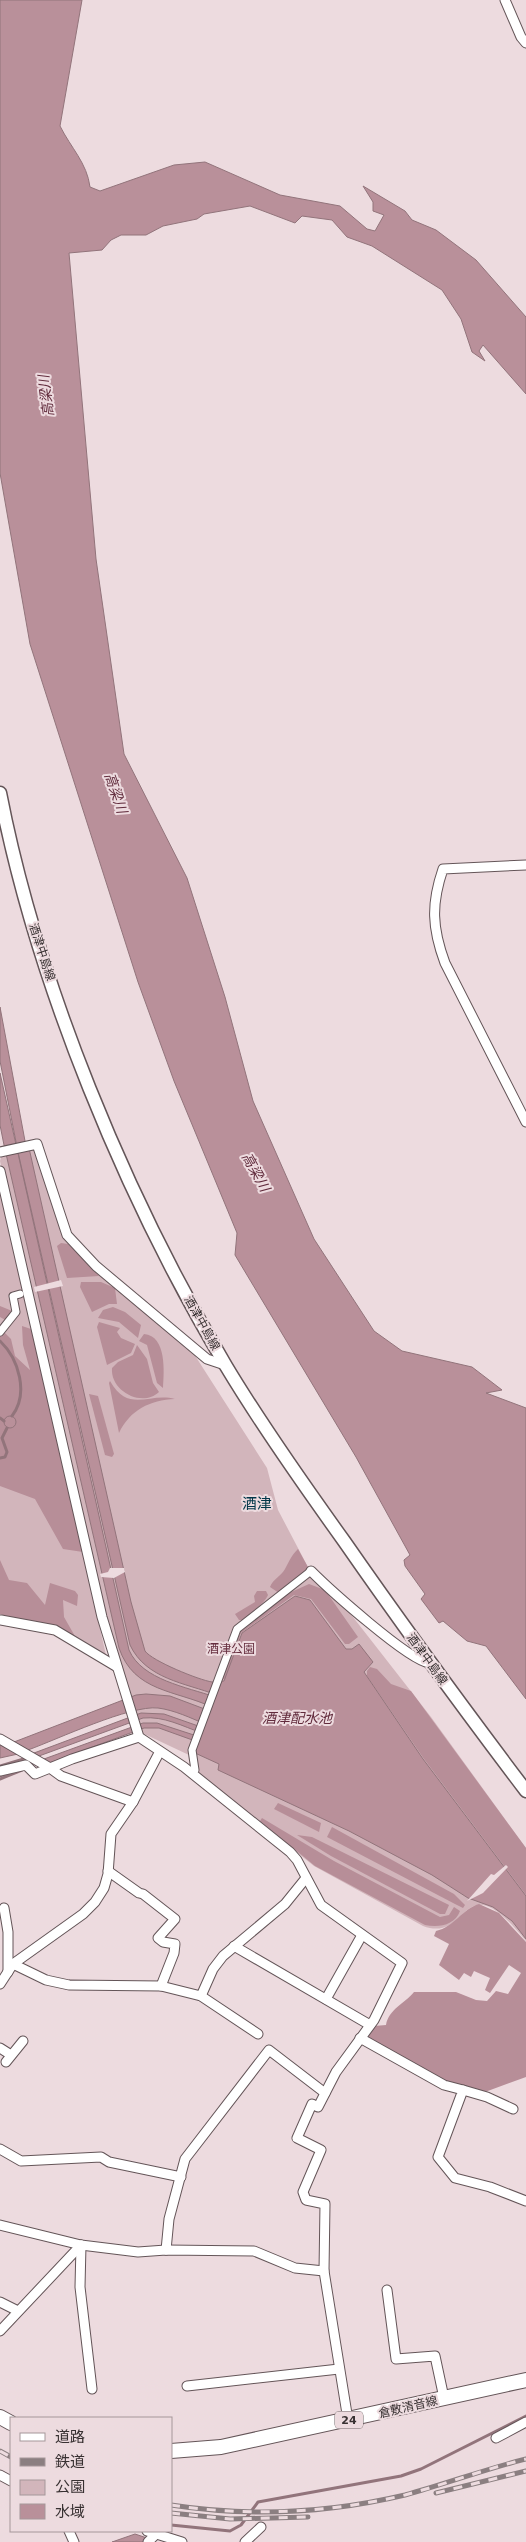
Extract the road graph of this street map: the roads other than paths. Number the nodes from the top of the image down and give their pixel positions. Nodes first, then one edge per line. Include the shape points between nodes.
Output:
1 (505, 0) edge
2 (526, 43) edge
3 (0, 793) edge
4 (526, 866) edge
5 (526, 1122) edge
6 (1, 1152) edge
7 (0, 1171) edge
8 (20, 1294) dead end
9 (0, 1332) edge
10 (225, 1364) junction
11 (312, 1571) joint
12 (1, 1620) edge
13 (429, 1663) junction
14 (117, 1667) junction
15 (138, 1735) junction
16 (0, 1739) edge
17 (159, 1753) junction
18 (48, 1767) junction
19 (195, 1770) dead end
20 (0, 1772) edge
21 (526, 1791) edge
22 (133, 1802) junction
23 (108, 1871) junction
24 (306, 1878) junction
25 (4, 1908) dead end
26 (362, 1935) junction
27 (234, 1946) junction
28 (7, 1964) edge
29 (0, 1984) edge
30 (160, 1986) junction
31 (201, 1996) junction
32 (326, 1999) junction
33 (370, 2025) junction
34 (258, 2034) dead end
35 (360, 2038) junction
36 (23, 2041) dead end
37 (0, 2048) edge
38 (463, 2090) junction
39 (325, 2093) junction
40 (513, 2109) dead end
41 (0, 2149) edge
42 (181, 2177) junction
43 (526, 2201) edge
44 (0, 2225) edge
45 (82, 2245) junction
46 (166, 2250) junction
47 (324, 2271) junction
48 (387, 2290) dead end
49 (0, 2302) edge
50 (18, 2311) junction
51 (0, 2331) edge
52 (339, 2369) junction
53 (526, 2380) edge
54 (187, 2386) dead end
55 (92, 2389) dead end
56 (444, 2398) junction
57 (348, 2420) junction
58 (526, 2422) edge
59 (496, 2438) dead end
60 (172, 2451) edge
61 (261, 2526) dead end
62 (154, 2535) edge
63 (148, 2542) edge
64 (182, 2542) edge
65 (245, 2542) edge

1 - 2 street
3 - 10 main road, 酒津中島線 via 32,920 78,1056 142,1206
4 - 5 street via 443,869 434,903 438,945 445,963
6 - 10 street via 33,1144 40,1148 67,1235 74,1245 206,1359
7 - 14 street via 100,1607
8 - 9 street via 13,1296 16,1312
10 - 13 main road, 酒津中島線 via 311,1495
11 - 13 street via 332,1592 386,1636
11 - 19 street via 240,1626 192,1750
12 - 14 street via 55,1630
13 - 21 main road, 酒津中島線
14 - 15 street
15 - 17 street
15 - 18 street
16 - 18 street
17 - 22 street
17 - 24 street via 184,1767 290,1852
18 - 20 street via 35,1774 26,1765
18 - 22 street via 61,1776
22 - 23 street via 111,1834
23 - 28 street via 104,1888 83,1914
23 - 30 street via 174,1919 158,1938 175,1944
24 - 26 street via 321,1905
24 - 27 street via 285,1904
25 - 28 street via 8,1932
26 - 32 street
26 - 33 street via 402,1963
27 - 31 street via 213,1969
27 - 32 street
28 - 29 street
28 - 30 street via 46,1980 69,1985
30 - 31 street
31 - 34 street
32 - 33 street
33 - 35 street
35 - 38 street via 444,2085
35 - 39 street
36 - 37 street via 8,2059
38 - 40 street
38 - 43 street via 438,2157 455,2178
39 - 42 street via 269,2050 185,2159
39 - 47 street via 318,2107 312,2104 297,2138 321,2150 304,2192 306,2200 325,2204
41 - 42 street via 21,2161 100,2157 109,2162
42 - 46 street via 169,2220
44 - 45 street
45 - 46 street via 138,2252
45 - 50 street
45 - 55 street via 80,2287
46 - 47 street via 244,2249 295,2268
47 - 52 street
48 - 56 street via 396,2359 435,2356
49 - 50 street
50 - 51 street
52 - 54 street
52 - 57 street
53 - 56 main road, 倉敷清音線 / 24
56 - 57 main road, 倉敷清音線 / 24
57 - 60 main road, 倉敷清音線 / 24 via 220,2447
58 - 59 street
61 - 65 street
62 - 63 street
62 - 64 street

